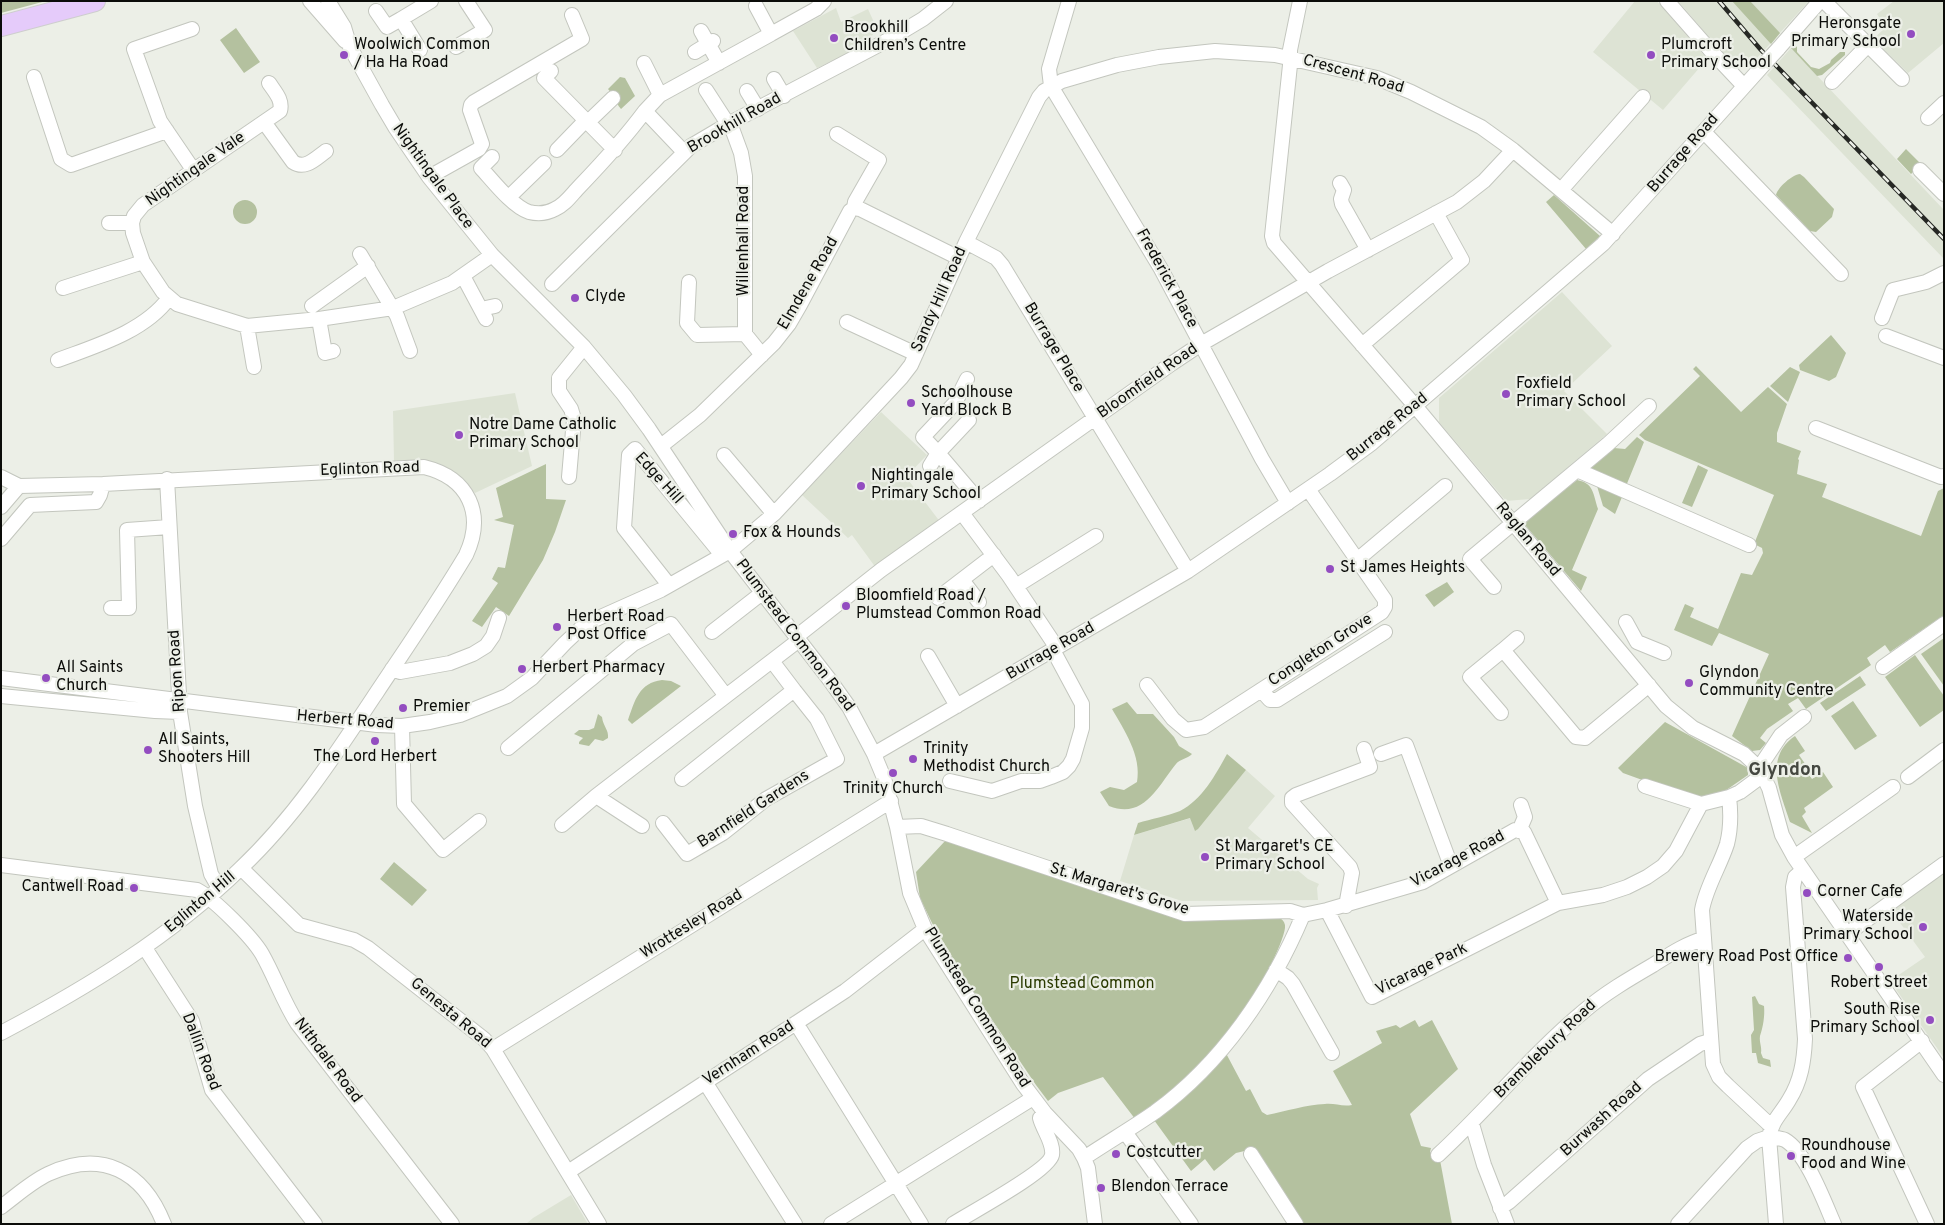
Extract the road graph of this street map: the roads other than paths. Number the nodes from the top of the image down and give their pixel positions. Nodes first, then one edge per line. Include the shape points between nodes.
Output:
1 (95, 1) edge
2 (310, 1) edge
3 (328, 1) edge
4 (431, 1) edge
5 (466, 1) edge
6 (824, 1) edge
7 (946, 1) edge
8 (1068, 1) edge
9 (1300, 1) edge
10 (1667, 1) edge
11 (1822, 1) edge
12 (756, 6) dead end
13 (376, 11) dead end
14 (572, 14) dead end
15 (401, 20) junction
16 (1, 26) edge
17 (192, 29) dead end
18 (701, 31) dead end
19 (771, 34) junction
20 (710, 43) junction
21 (1868, 45) junction
22 (350, 47) junction
23 (456, 47) dead end
24 (420, 50) dead end
25 (695, 52) dead end
26 (1290, 58) junction
27 (644, 63) dead end
28 (719, 63) junction
29 (34, 77) dead end
30 (544, 78) dead end
31 (774, 79) dead end
32 (1902, 79) dead end
33 (1832, 82) dead end
34 (269, 83) dead end
35 (1744, 85) junction
36 (1052, 86) junction
37 (706, 90) dead end
38 (747, 91) dead end
39 (660, 95) junction
40 (784, 96) junction
41 (1643, 97) dead end
42 (613, 98) dead end
43 (1944, 102) edge
44 (758, 109) junction
45 (645, 111) junction
46 (1928, 118) dead end
47 (264, 122) junction
48 (586, 122) junction
49 (729, 124) junction
50 (167, 131) junction
51 (1704, 132) junction
52 (837, 134) dead end
53 (557, 150) dead end
54 (615, 150) junction
55 (1513, 150) junction
56 (326, 151) dead end
57 (684, 152) junction
58 (492, 157) dead end
59 (544, 163) dead end
60 (1920, 170) dead end
61 (194, 171) junction
62 (429, 177) junction
63 (1340, 183) dead end
64 (1561, 190) junction
65 (1944, 194) edge
66 (509, 197) junction
67 (854, 208) junction
68 (1436, 213) junction
69 (109, 223) dead end
70 (132, 223) junction
71 (1613, 234) junction
72 (966, 242) junction
73 (1368, 250) junction
74 (360, 254) dead end
75 (492, 256) junction
76 (959, 258) junction
77 (143, 262) junction
78 (368, 266) junction
79 (1944, 273) edge
80 (1841, 274) dead end
81 (463, 276) junction
82 (689, 282) dead end
83 (552, 284) dead end
84 (1309, 284) junction
85 (63, 288) dead end
86 (532, 294) joint
87 (169, 298) junction
88 (312, 306) dead end
89 (393, 308) junction
90 (487, 311) dead end
91 (1882, 318) dead end
92 (319, 320) junction
93 (847, 322) dead end
94 (247, 326) junction
95 (745, 334) junction
96 (1886, 336) dead end
97 (1201, 344) junction
98 (1362, 345) junction
99 (584, 347) junction
100 (333, 351) dead end
101 (410, 351) dead end
102 (916, 354) junction
103 (762, 355) junction
104 (1944, 358) edge
105 (58, 360) dead end
106 (254, 368) dead end
107 (967, 379) dead end
108 (1416, 406) junction
109 (1649, 406) dead end
110 (1095, 418) junction
111 (969, 420) dead end
112 (1816, 428) dead end
113 (661, 446) junction
114 (938, 453) junction
115 (724, 455) dead end
116 (930, 466) dead end
117 (1577, 470) junction
118 (1944, 476) edge
119 (1, 477) edge
120 (569, 477) dead end
121 (167, 479) junction
122 (103, 484) junction
123 (19, 486) junction
124 (1445, 486) dead end
125 (1308, 489) junction
126 (978, 502) junction
127 (1288, 503) junction
128 (1, 507) edge
129 (962, 513) junction
130 (774, 514) junction
131 (1513, 523) junction
132 (169, 527) junction
133 (1096, 536) dead end
134 (1, 539) edge
135 (1749, 545) dead end
136 (726, 553) junction
137 (994, 555) junction
138 (1357, 560) junction
139 (1188, 571) junction
140 (962, 580) junction
141 (670, 585) junction
142 (1016, 586) junction
143 (1494, 587) dead end
144 (762, 593) junction
145 (938, 598) dead end
146 (978, 602) dead end
147 (111, 608) dead end
148 (499, 618) dead end
149 (1626, 622) dead end
150 (1944, 624) edge
151 (712, 632) dead end
152 (1385, 632) dead end
153 (1517, 638) dead end
154 (798, 639) junction
155 (1636, 642) junction
156 (1055, 649) junction
157 (1503, 650) junction
158 (1664, 653) dead end
159 (1623, 654) junction
160 (928, 656) dead end
161 (772, 661) junction
162 (1883, 667) dead end
163 (392, 669) junction
164 (1, 678) edge
165 (1147, 685) dead end
166 (1649, 685) junction
167 (794, 690) junction
168 (1261, 690) junction
169 (1, 696) edge
170 (726, 696) junction
171 (179, 706) junction
172 (957, 706) junction
173 (1501, 713) dead end
174 (1804, 717) dead end
175 (357, 724) junction
176 (402, 726) junction
177 (508, 748) dead end
178 (1364, 749) dead end
179 (1944, 750) edge
180 (874, 754) junction
181 (1381, 754) dead end
182 (1761, 771) junction
183 (1908, 777) dead end
184 (682, 779) dead end
185 (950, 781) dead end
186 (1645, 786) dead end
187 (1893, 787) dead end
188 (596, 796) junction
189 (1729, 797) junction
190 (891, 801) junction
191 (1701, 804) junction
192 (1521, 805) dead end
193 (479, 821) dead end
194 (663, 823) dead end
195 (562, 825) dead end
196 (642, 826) dead end
197 (897, 827) junction
198 (1520, 831) junction
199 (1794, 857) junction
200 (1944, 864) edge
201 (1, 865) edge
202 (1451, 866) junction
203 (241, 868) junction
204 (1803, 870) junction
205 (214, 892) junction
206 (1558, 903) junction
207 (1346, 906) junction
208 (1327, 910) junction
209 (1303, 915) junction
210 (925, 929) junction
211 (1847, 934) junction
212 (1703, 939) junction
213 (145, 948) junction
214 (1276, 970) junction
215 (796, 1024) junction
216 (1, 1033) edge
217 (1710, 1041) junction
218 (1922, 1041) junction
219 (493, 1049) junction
220 (1332, 1052) dead end
221 (1944, 1075) edge
222 (706, 1082) junction
223 (1033, 1098) junction
224 (1045, 1113) junction
225 (1472, 1124) junction
226 (1125, 1132) junction
227 (1770, 1132) junction
228 (1251, 1154) dead end
229 (1438, 1155) dead end
230 (1084, 1158) junction
231 (568, 1172) junction
232 (896, 1183) junction
233 (1, 1207) edge
234 (1500, 1208) junction
235 (164, 1224) edge
236 (315, 1224) edge
237 (452, 1224) edge
238 (598, 1224) edge
239 (795, 1224) edge
240 (831, 1224) edge
241 (921, 1224) edge
242 (953, 1224) edge
243 (1095, 1224) edge
244 (1191, 1224) edge
245 (1296, 1224) edge
246 (1507, 1224) edge
247 (1678, 1224) edge
248 (1776, 1224) edge
249 (1834, 1224) edge
250 (1927, 1224) edge

1 - 16 highway
2 - 22 street, Nightingale Place
3 - 22 street, Nightingale Place via 344,27
4 - 15 street
5 - 23 street via 488,28
6 - 19 street via 816,9
7 - 40 street, Brookhill Road via 903,32
8 - 36 street via 1049,69
9 - 26 street, Raglan Road
10 - 35 street via 1710,52
11 - 21 street
11 - 35 street, Burrage Road, bridge
12 - 19 street
13 - 15 street via 387,27
14 - 62 street via 582,39 470,105 482,144 479,149
15 - 24 street
17 - 50 street via 134,49 160,121
18 - 20 street
19 - 28 street
20 - 25 street
20 - 28 street
21 - 32 street
21 - 33 street
22 - 62 street, Nightingale Place via 395,128
26 - 36 street, Crescent Road via 1215,51 1159,57 1117,64
26 - 55 street, Crescent Road via 1376,78 1412,92 1481,127
26 - 84 street, Raglan Road via 1272,236
27 - 39 street
28 - 39 street
29 - 50 street via 61,159 71,165
30 - 48 street
31 - 40 street
34 - 47 street, Nightingale Vale via 282,105 280,111
35 - 51 street, Burrage Road
36 - 72 street, Sandy Hill Road via 1039,97
36 - 97 street, Frederick Place via 1161,269
37 - 49 street, Willenhall Road
38 - 44 street
39 - 45 street
40 - 44 street, Brookhill Road
41 - 64 street
42 - 48 street
43 - 46 street
44 - 49 street, Brookhill Road
45 - 54 street
45 - 57 street
47 - 56 street via 299,166 305,166
47 - 61 street, Nightingale Vale
48 - 53 street
48 - 54 street
49 - 57 street, Brookhill Road
49 - 95 street, Willenhall Road via 741,153 745,176
50 - 61 street
51 - 71 street, Burrage Road
51 - 80 street
52 - 67 street, Elmdene Road via 879,160
54 - 66 street via 555,209 539,214 529,212
55 - 64 street, Crescent Road
55 - 68 street, Bloomfield Road via 1471,192
57 - 83 street, Brookhill Road
58 - 66 street via 480,168
59 - 66 street
60 - 65 street
61 - 70 street, Nightingale Vale via 143,205
62 - 75 street, Nightingale Place
63 - 73 street via 1344,190 1342,204
64 - 71 street, Crescent Road
67 - 76 street
67 - 103 street, Elmdene Road via 789,324
68 - 73 street, Bloomfield Road
68 - 98 street via 1462,260
69 - 70 street
70 - 77 street via 132,233
71 - 108 street, Burrage Road
72 - 76 street, Sandy Hill Road
72 - 110 street, Burrage Place via 996,258 1002,265
73 - 84 street, Bloomfield Road
74 - 78 street
75 - 81 street
75 - 86 street, Nightingale Place
76 - 102 street, Sandy Hill Road
77 - 85 street
77 - 87 street
78 - 88 street
78 - 89 street
79 - 91 street via 1926,282 1893,290
81 - 89 street
81 - 90 street
82 - 95 street via 687,323 697,335
84 - 97 street, Bloomfield Road
84 - 98 street, Raglan Road
86 - 99 street, Plumstead Common Road
87 - 94 street
87 - 105 street via 161,309 116,339
89 - 92 street
89 - 101 street
92 - 94 street
92 - 100 street via 325,353
93 - 102 street
94 - 106 street
95 - 103 street
96 - 104 street
97 - 110 street, Bloomfield Road
97 - 127 street, Frederick Place
98 - 108 street, Raglan Road
99 - 113 street, Plumstead Common Road
99 - 120 street via 559,378 559,391 574,419
102 - 130 street, Sandy Hill Road via 901,378
103 - 113 street, Elmdene Road via 700,415
107 - 114 street via 955,403 923,437
108 - 125 street, Burrage Road via 1349,461
108 - 131 street, Raglan Road
109 - 117 street
110 - 126 street, Bloomfield Road
110 - 139 street, Burrage Place
111 - 114 street
112 - 118 street
113 - 136 street, Plumstead Common Road
114 - 116 street
114 - 126 street
115 - 130 street
117 - 131 street
117 - 135 street
119 - 123 street, Eglinton Road
121 - 122 street, Eglinton Road
121 - 132 street, Ripon Road
121 - 163 street, Eglinton Road via 414,466 436,470 454,480 472,507 474,530 471,544 461,565
122 - 123 street, Eglinton Road
122 - 134 street via 96,502 30,505
123 - 128 street
124 - 138 street
125 - 127 street, Burrage Road
125 - 138 street, Congleton Grove
126 - 129 street, Bloomfield Road
127 - 139 street, Burrage Road
129 - 137 street
129 - 154 street, Bloomfield Road via 881,570
130 - 136 street, Sandy Hill Road
131 - 143 street via 1470,559
131 - 159 street, Raglan Road
132 - 147 street via 127,530 130,608
132 - 171 street, Ripon Road
133 - 142 street
136 - 141 street, Herbert Road
136 - 141 street, Edge Hill via 712,543 635,448 629,456 624,528
136 - 144 street, Plumstead Common Road
137 - 140 street
137 - 142 street
138 - 168 street, Congleton Grove via 1385,600 1386,607
139 - 156 street, Burrage Road
140 - 145 street
140 - 146 street
141 - 176 street, Herbert Road via 580,629 532,678 507,696 460,715
142 - 156 street
144 - 151 street
144 - 154 street, Plumstead Common Road
148 - 163 street via 486,646 473,654 450,663 400,672
149 - 155 street
150 - 162 street
152 - 168 street, Congleton Grove via 1277,700 1270,700
153 - 157 street
154 - 161 street, Bloomfield Road
154 - 180 street, Plumstead Common Road via 849,707
155 - 158 street
155 - 159 street
156 - 172 street, Burrage Road
156 - 185 street via 1082,704 1082,728 1069,766 1046,779 1021,781 992,791
157 - 166 street via 1581,739
157 - 173 street via 1470,677
159 - 166 street, Raglan Road
160 - 172 street
161 - 167 street, Barnfield Gardens
161 - 170 street, Bloomfield Road
163 - 175 street, Eglinton Road
164 - 171 street, Herbert Road
165 - 168 street, Congleton Grove via 1173,719 1186,730 1204,727
166 - 182 street, Raglan Road via 1666,706 1693,728 1744,754
167 - 184 street
167 - 194 street, Barnfield Gardens via 817,719 837,759 766,799 723,833 687,854
169 - 171 street, Herbert Road via 156,711
170 - 177 street via 671,624 633,644
170 - 188 street, Bloomfield Road
171 - 175 street, Herbert Road
171 - 205 street, Ripon Road via 195,806
172 - 180 street, Burrage Road
174 - 182 street via 1781,735
175 - 176 street, Herbert Road
175 - 203 street, Eglinton Hill via 304,797
176 - 193 street via 404,804 443,850
178 - 207 street via 1370,767 1292,798 1292,803 1350,867 1352,874
179 - 183 street
180 - 190 street, Plumstead Common Road
181 - 202 street via 1406,745
182 - 189 street via 1740,792
182 - 199 street via 1782,835
186 - 191 street
187 - 199 street
188 - 195 street, Bloomfield Road
188 - 196 street
189 - 191 street
189 - 212 street via 1730,830 1704,899
190 - 197 street, Plumstead Common Road
190 - 219 street, Wrottesley Road
191 - 206 street via 1676,851 1663,866 1627,887
192 - 198 street via 1525,817
197 - 209 street, St. Margaret's Grove via 920,826 948,834 1185,914 1290,911
197 - 210 street, Plumstead Common Road via 910,894
198 - 202 street, Vicarage Road via 1515,830
198 - 206 street, Vicarage Road via 1524,832
199 - 204 street
200 - 211 street
201 - 205 street
202 - 207 street, Vicarage Road via 1423,882
203 - 205 street, Eglinton Hill
203 - 219 street, Genesta Road via 298,925 354,940 368,948
204 - 211 street
204 - 227 street via 1795,877 1793,887 1805,1039 1803,1064 1796,1088
205 - 213 street, Eglinton Hill
205 - 237 street, Nithdale Road via 262,953 297,1023
206 - 208 street, Vicarage Park via 1372,997
207 - 208 street, St. Margaret's Grove
208 - 209 street, St. Margaret's Grove
209 - 214 street
210 - 215 street, Vernham Road
210 - 223 street, Plumstead Common Road
211 - 218 street
212 - 217 street
212 - 225 street, Bramblebury Road via 1601,997 1531,1061
213 - 216 street, Eglinton Hill via 72,995
213 - 236 street, Dallin Road via 192,1021 212,1090
214 - 220 street via 1293,984
214 - 226 street via 1257,1004 1221,1051 1156,1111
215 - 222 street, Vernham Road
215 - 232 street
217 - 227 street via 1713,1064 1719,1076
217 - 234 street, Burwash Road via 1700,1044 1648,1079
218 - 221 street
218 - 250 street via 1863,1087
219 - 231 street, Genesta Road
222 - 231 street, Vernham Road
222 - 239 street
223 - 224 street, Plumstead Common Road
223 - 232 street
224 - 230 street, Plumstead Common Road
224 - 242 street via 1040,1118 1052,1147 1050,1161
225 - 229 street, Bramblebury Road
225 - 234 street
226 - 230 street
226 - 244 street
227 - 247 street via 1747,1148
227 - 248 street
227 - 249 street via 1793,1146 1803,1158
228 - 245 street
230 - 243 street, Plumstead Common Road
231 - 238 street, Genesta Road
232 - 240 street
232 - 241 street
233 - 235 street via 48,1174 70,1166 100,1164 123,1171 138,1182 154,1202
234 - 246 street

